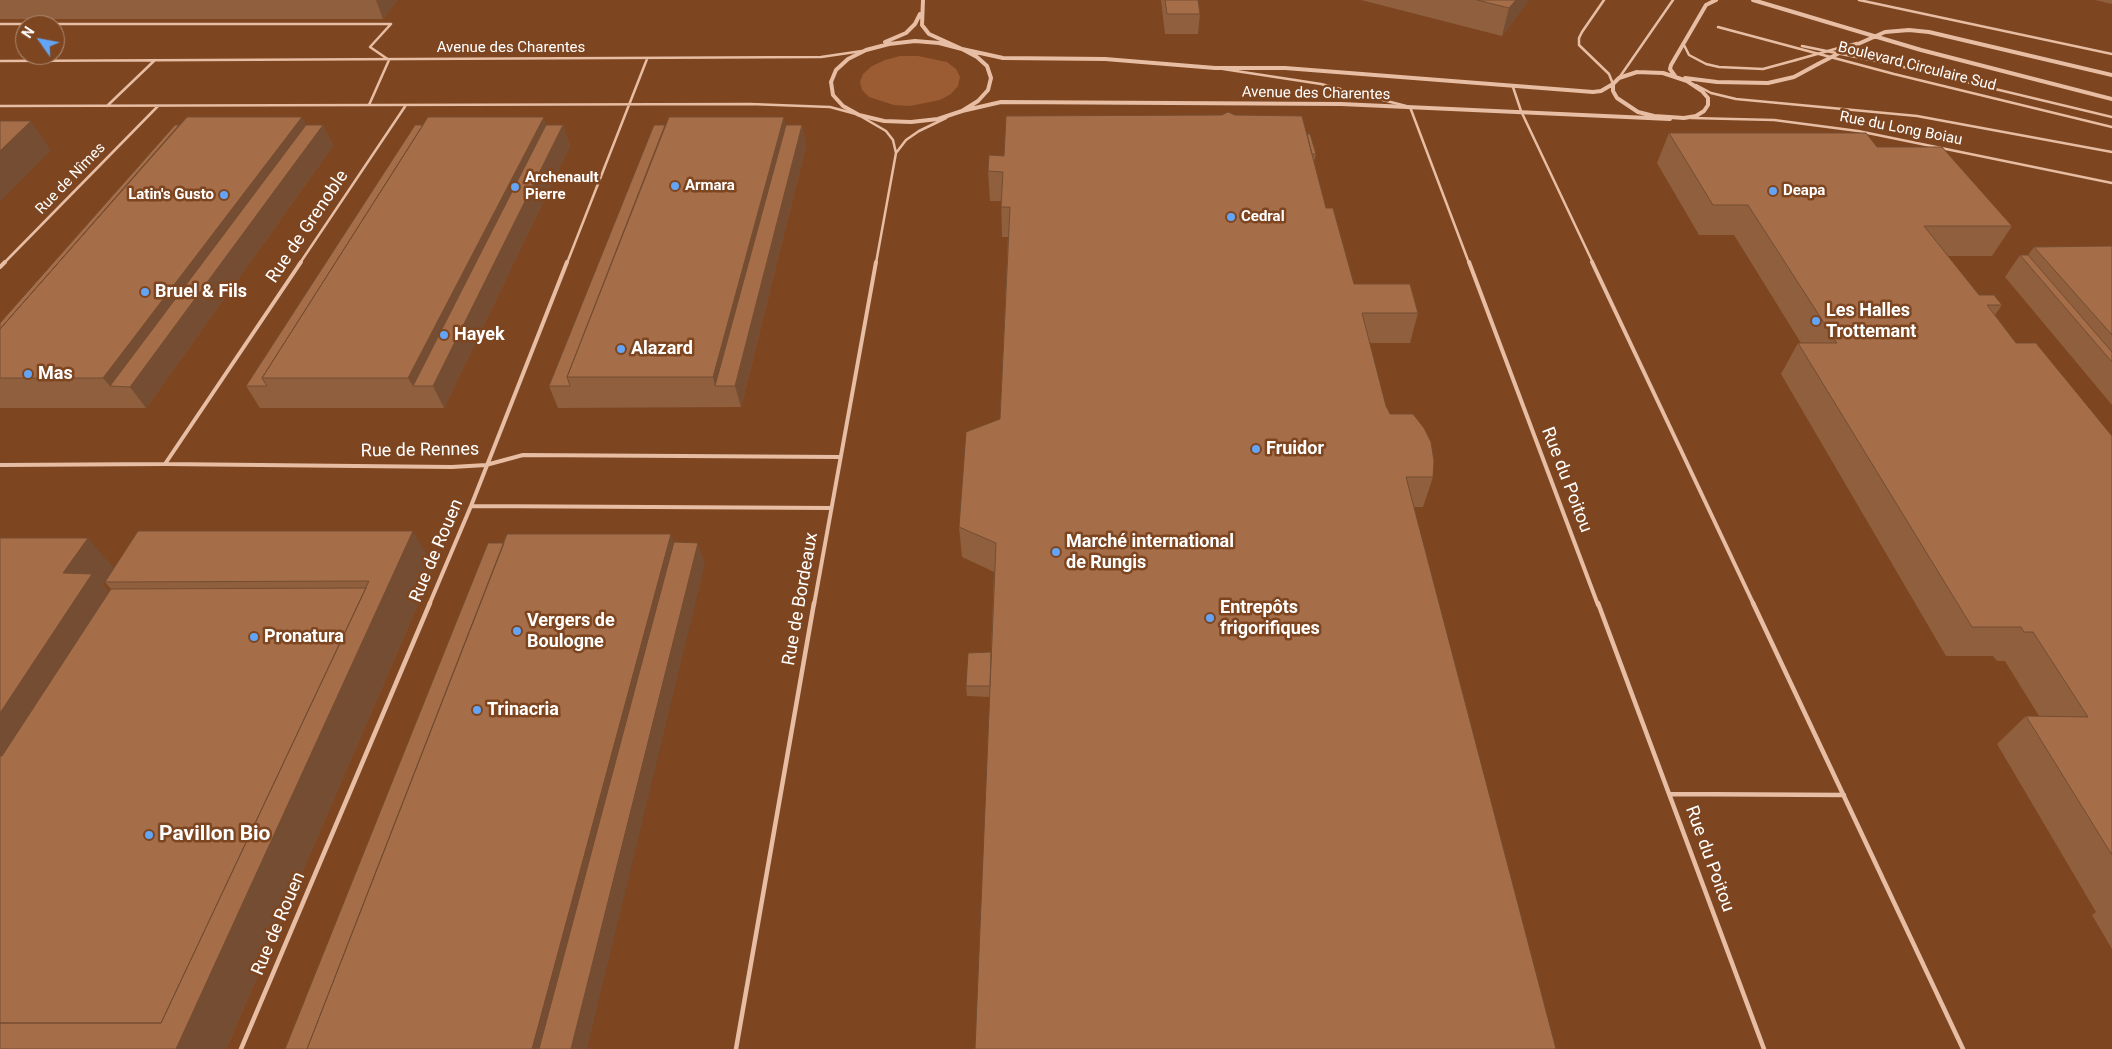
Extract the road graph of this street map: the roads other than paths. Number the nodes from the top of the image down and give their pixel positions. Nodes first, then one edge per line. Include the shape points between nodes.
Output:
1 (923, 0) edge
2 (1604, 0) edge
3 (1673, 0) edge
4 (1716, 0) edge
5 (1753, 0) edge
6 (1859, 0) edge
7 (920, 14) junction
8 (0, 24) edge
9 (1718, 27) dead end
10 (1875, 36) junction
11 (1770, 39) junction
12 (1862, 42) junction
13 (1683, 43) junction
14 (962, 49) junction
15 (866, 50) junction
16 (2112, 54) edge
17 (647, 59) junction
18 (155, 60) junction
19 (389, 60) junction
20 (0, 61) edge
21 (1215, 68) junction
22 (2112, 75) edge
23 (1676, 76) junction
24 (1619, 78) junction
25 (1681, 78) junction
26 (1614, 84) junction
27 (1694, 84) junction
28 (1513, 87) junction
29 (2112, 100) edge
30 (369, 105) junction
31 (406, 105) junction
32 (629, 105) junction
33 (0, 106) edge
34 (107, 106) junction
35 (158, 106) junction
36 (1410, 106) junction
37 (962, 111) junction
38 (1521, 111) junction
39 (859, 115) junction
40 (2112, 117) edge
41 (1684, 118) junction
42 (1670, 119) junction
43 (2112, 127) edge
44 (2112, 152) edge
45 (896, 154) junction
46 (2112, 184) edge
47 (0, 268) edge
48 (840, 458) junction
49 (165, 464) junction
50 (0, 465) edge
51 (486, 465) junction
52 (471, 506) junction
53 (831, 508) junction
54 (1670, 794) junction
55 (1844, 795) junction
56 (241, 1049) edge
57 (736, 1049) edge
58 (1764, 1049) edge
59 (1963, 1049) edge

1 - 7 street
2 - 26 lane via 1582,32 1579,44 1609,74
3 - 24 lane
4 - 13 street via 1706,5
5 - 10 street
6 - 16 lane
7 - 14 street via 929,34
7 - 15 street via 906,33
8 - 19 lane via 391,24 370,47
9 - 11 lane, Boulevard Circulaire Sud
10 - 12 street
10 - 22 street via 1894,30 1929,32
10 - 29 street
11 - 40 lane
11 - 43 lane, Boulevard Circulaire Sud via 1894,74
12 - 13 lane, bridge via 1762,69 1727,68 1696,60 1684,49
12 - 25 street, bridge via 1794,78 1768,83
13 - 23 street via 1670,69
14 - 15 street via 914,41
14 - 21 street, Avenue des Charentes via 1003,58 1105,59
14 - 37 street via 988,66 991,78 988,90
15 - 17 lane, Avenue des Charentes via 821,57
15 - 39 street via 848,59 836,70 831,82 833,95 843,106
17 - 19 lane, Avenue des Charentes
17 - 32 lane, Rue de Rouen
18 - 19 lane, Avenue des Charentes
18 - 20 lane, Avenue des Charentes
18 - 34 lane
19 - 30 lane
21 - 28 street, Avenue des Charentes via 1285,68
21 - 36 lane via 1321,84
23 - 24 street via 1637,72
23 - 25 street
24 - 26 street
25 - 27 street
26 - 28 street, Avenue des Charentes via 1593,92
26 - 42 street via 1613,91 1626,106
27 - 41 street via 1708,98 1708,105 1696,116
27 - 44 lane, Rue du Long Boiau via 1711,93 1736,99 1917,116
28 - 38 lane
30 - 31 lane
30 - 35 lane
31 - 32 lane
31 - 49 lane, Rue de Grenoble
32 - 39 lane via 812,105
32 - 51 lane, Rue de Rouen
33 - 34 lane
34 - 35 lane
35 - 47 lane, Rue de Nîmes
36 - 37 street, Avenue des Charentes via 1001,102
36 - 38 street, Avenue des Charentes
36 - 54 lane, Rue du Poitou
37 - 39 street via 938,119 911,122 884,121
37 - 45 lane via 919,131 906,140
38 - 42 street, Avenue des Charentes
38 - 55 lane
39 - 45 lane via 886,131 893,140
41 - 42 street
41 - 46 lane, Rue du Long Boiau via 1774,120 1858,131
45 - 48 lane, Rue de Bordeaux
48 - 51 lane, Rue de Rennes via 523,455
48 - 53 lane, Rue de Bordeaux
49 - 50 lane, Rue de Rennes
49 - 51 lane, Rue de Rennes
51 - 52 lane, Rue de Rouen
52 - 53 lane
52 - 56 lane, Rue de Rouen
53 - 57 lane, Rue de Bordeaux
54 - 55 lane
54 - 58 lane, Rue du Poitou
55 - 59 lane

